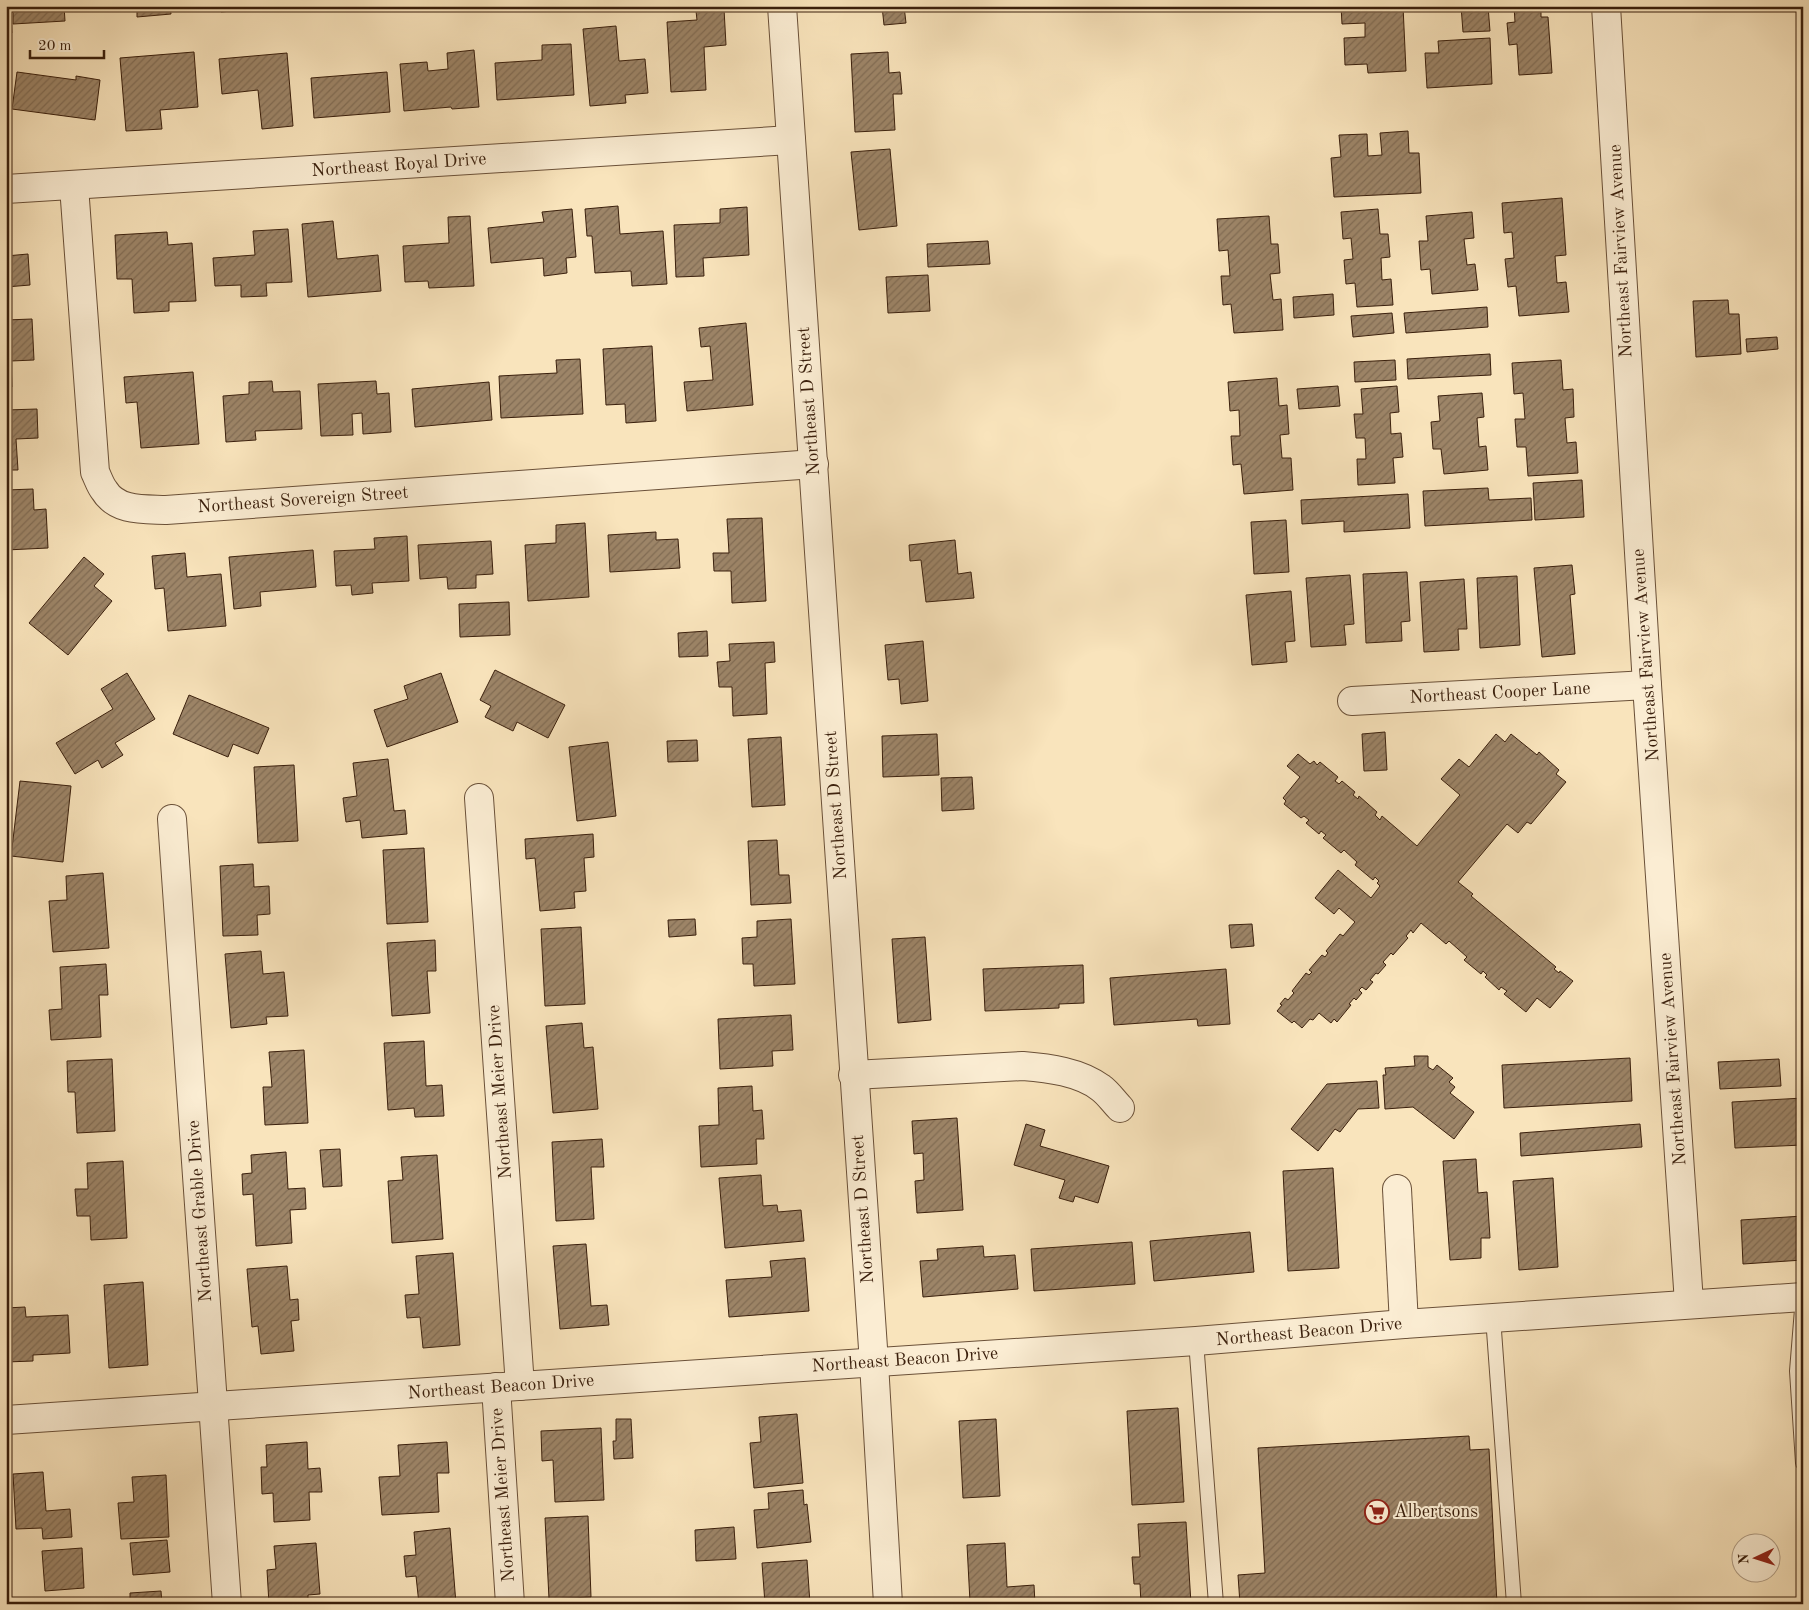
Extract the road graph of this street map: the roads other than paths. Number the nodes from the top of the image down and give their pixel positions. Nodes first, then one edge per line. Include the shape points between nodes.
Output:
1 (782, 6) edge
2 (1606, 6) edge
3 (791, 140) junction
4 (74, 186) junction
5 (6, 189) edge
6 (814, 464) junction
7 (1648, 686) junction
8 (1352, 701) dead end
9 (479, 798) dead end
10 (172, 819) dead end
11 (854, 1075) junction
12 (1120, 1108) dead end
13 (1397, 1189) dead end
14 (1803, 1297) edge
15 (1690, 1303) junction
16 (1493, 1317) junction
17 (1404, 1324) junction
18 (1196, 1341) junction
19 (874, 1362) junction
20 (508, 1387) junction
21 (214, 1406) junction
22 (6, 1420) edge
23 (1803, 1463) edge
24 (227, 1604) edge
25 (510, 1604) edge
26 (888, 1604) edge
27 (1216, 1604) edge
28 (1514, 1604) edge

1 - 3 street, Northeast D Street
2 - 7 street, Northeast Fairview Avenue
3 - 4 street, Northeast Royal Drive
3 - 6 street, Northeast D Street
4 - 5 street, Northeast Royal Drive
4 - 6 street, Northeast Sovereign Street via 95,472 104,492 118,504 135,509 166,510
6 - 11 street, Northeast D Street
7 - 8 street, Northeast Cooper Lane
7 - 15 street, Northeast Fairview Avenue
9 - 20 street, Northeast Meier Drive
10 - 21 street, Northeast Grable Drive
11 - 12 street via 1023,1066 1049,1068 1101,1088
11 - 19 street, Northeast D Street
13 - 17 street
14 - 15 street, Northeast Beacon Drive
14 - 23 lane via 1797,1372
15 - 16 street, Northeast Beacon Drive
16 - 17 street, Northeast Beacon Drive
16 - 28 lane
17 - 18 street, Northeast Beacon Drive
18 - 19 street, Northeast Beacon Drive
18 - 27 lane
19 - 20 street, Northeast Beacon Drive
19 - 26 street, Northeast D Street
20 - 21 street, Northeast Beacon Drive
20 - 25 street, Northeast Meier Drive
21 - 22 street, Northeast Beacon Drive
21 - 24 street, Northeast Grable Drive

